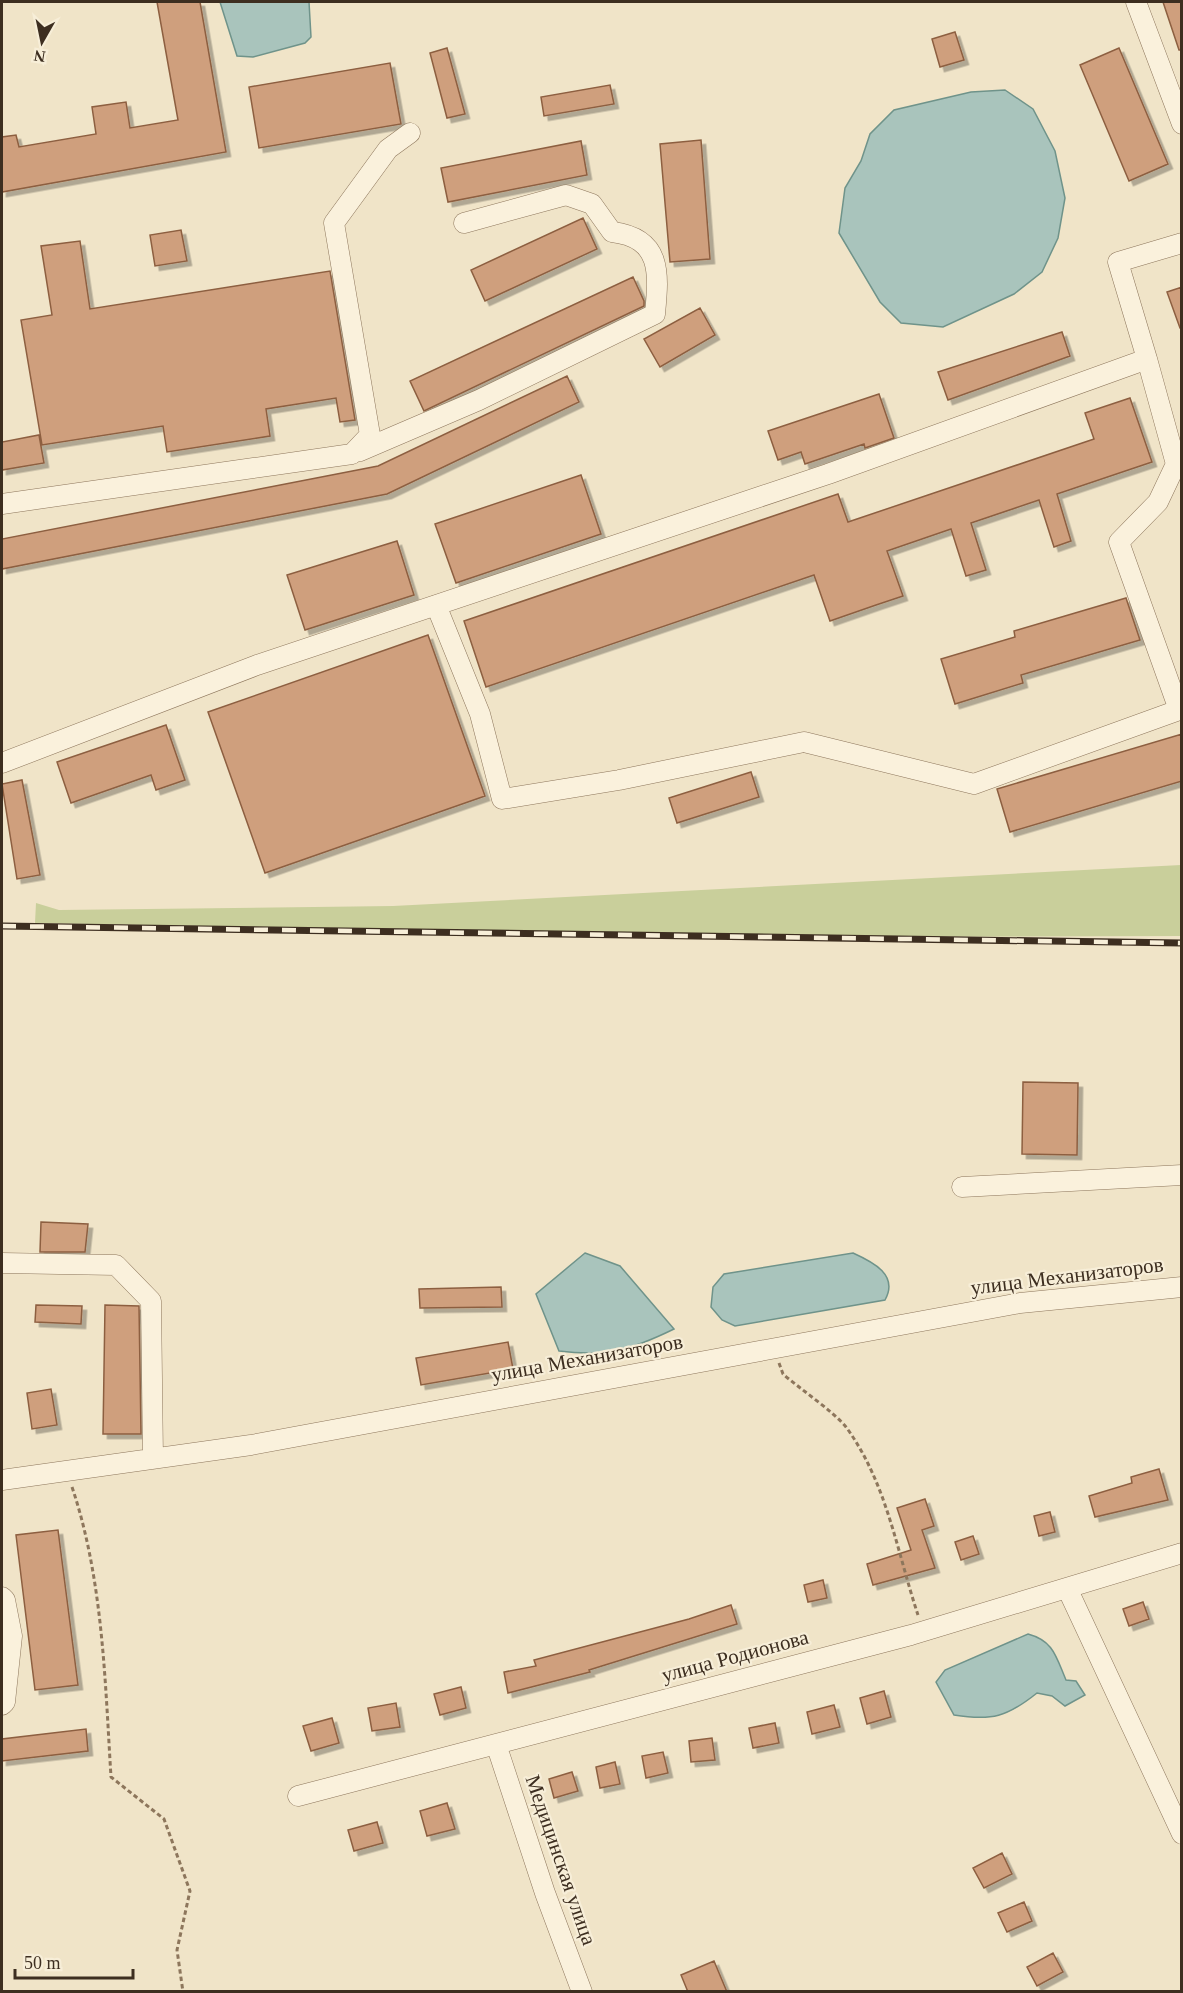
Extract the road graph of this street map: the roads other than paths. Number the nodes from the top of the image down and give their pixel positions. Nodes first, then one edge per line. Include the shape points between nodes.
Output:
1 (1136, 2) edge
2 (1182, 124) edge
3 (410, 133) dead end
4 (464, 223) dead end
5 (1182, 243) edge
6 (1148, 359) junction
7 (352, 454) junction
8 (2, 504) edge
9 (436, 605) junction
10 (2, 763) edge
11 (1182, 1175) edge
12 (962, 1187) dead end
13 (2, 1263) edge
14 (1182, 1287) edge
15 (153, 1458) junction
16 (2, 1480) edge
17 (1182, 1553) edge
18 (1067, 1587) junction
19 (2, 1597) edge
20 (2, 1705) edge
21 (496, 1744) junction
22 (298, 1796) dead end
23 (1182, 1834) edge
24 (582, 1992) edge

1 - 2 street
3 - 7 street via 388,149 333,223 370,435
4 - 7 street via 566,195 592,204 612,232 631,234 650,250 659,279 655,314 479,400
5 - 6 street via 1118,262
6 - 9 street via 828,474
6 - 9 street via 1176,464 1158,502 1119,542 1179,710 974,784 804,742 619,780 502,799 480,714
7 - 8 street
9 - 10 street via 257,665
11 - 12 street
13 - 15 street via 116,1265 151,1301
14 - 15 street, улица Механизаторов via 1020,1303 250,1445
15 - 16 street, улица Механизаторов
17 - 18 street, улица Родионова
18 - 21 street, улица Родионова via 923,1631
18 - 23 street
19 - 20 street via 12,1636
21 - 22 street, улица Родионова
21 - 24 street, Медицинская улица

